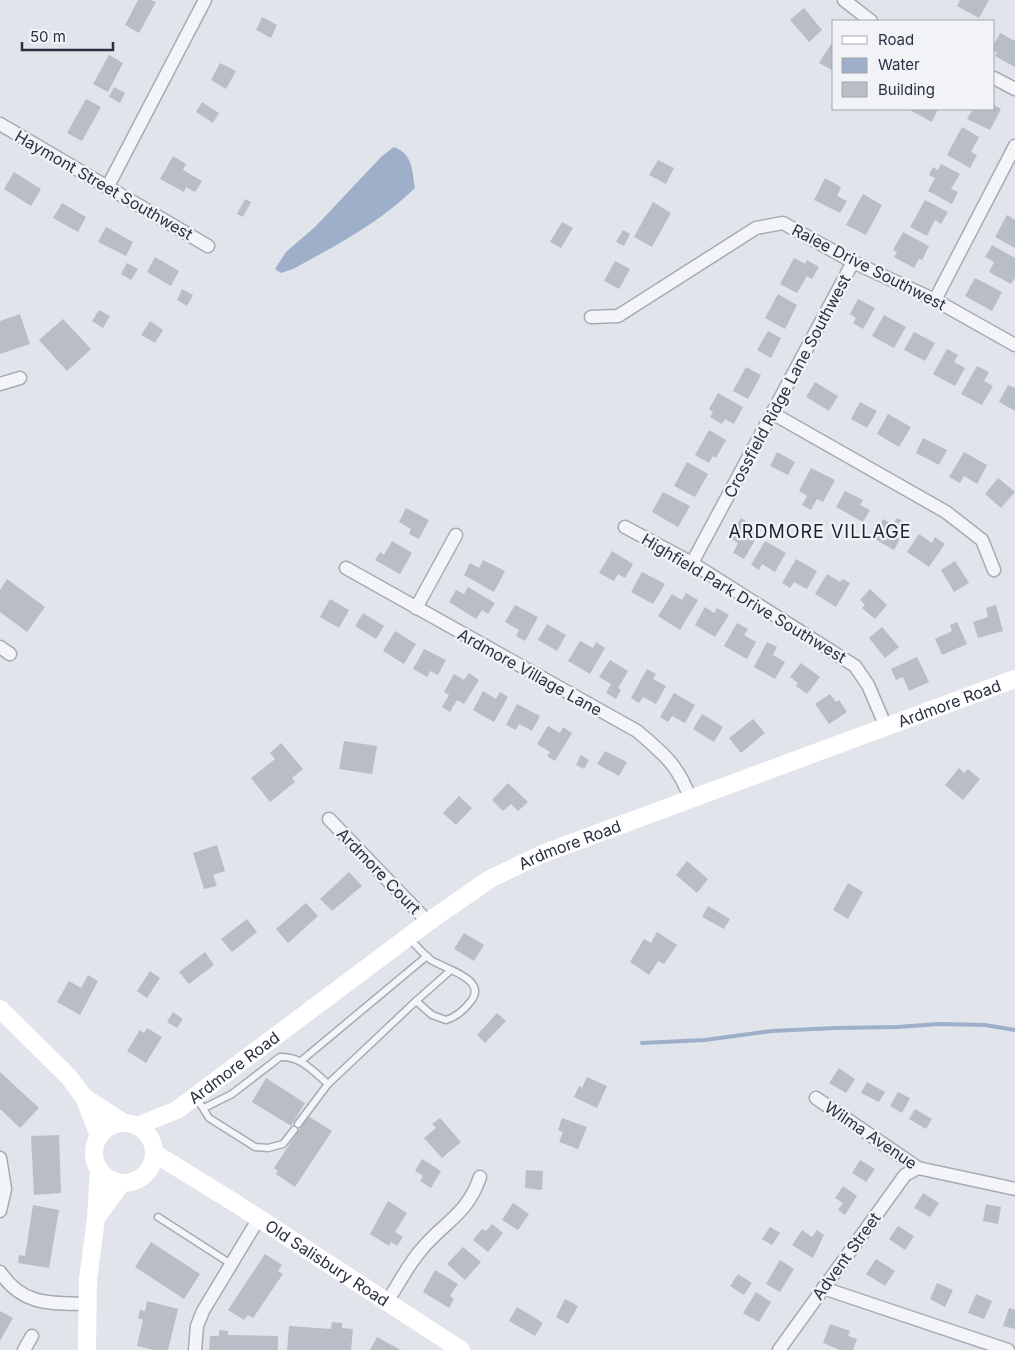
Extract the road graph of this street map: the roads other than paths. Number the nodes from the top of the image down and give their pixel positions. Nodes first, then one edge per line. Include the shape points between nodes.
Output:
1 (205, 0) edge
2 (844, 0) edge
3 (869, 20) edge
4 (995, 79) edge
5 (1015, 89) edge
6 (0, 124) edge
7 (1015, 146) edge
8 (108, 186) junction
9 (208, 246) dead end
10 (854, 262) junction
11 (935, 300) junction
12 (591, 317) dead end
13 (1015, 345) edge
14 (20, 378) dead end
15 (0, 384) edge
16 (772, 413) junction
17 (625, 527) dead end
18 (456, 535) dead end
19 (692, 563) junction
20 (346, 568) dead end
21 (994, 570) dead end
22 (416, 608) junction
23 (1015, 679) edge
24 (886, 727) junction
25 (691, 800) junction
26 (330, 819) dead end
27 (428, 922) junction
28 (408, 937) junction
29 (427, 956) junction
30 (450, 970) junction
31 (416, 1001) junction
32 (0, 1009) edge
33 (301, 1061) junction
34 (328, 1084) junction
35 (84, 1097) junction
36 (816, 1098) dead end
37 (199, 1102) junction
38 (176, 1110) junction
39 (130, 1125) junction
40 (100, 1136) junction
41 (153, 1147) junction
42 (0, 1158) edge
43 (918, 1168) junction
44 (99, 1170) junction
45 (147, 1172) junction
46 (480, 1177) dead end
47 (193, 1178) junction
48 (122, 1183) junction
49 (1015, 1189) edge
50 (0, 1211) edge
51 (158, 1217) dead end
52 (96, 1218) junction
53 (259, 1218) junction
54 (231, 1264) junction
55 (0, 1272) edge
56 (823, 1288) junction
57 (387, 1302) junction
58 (87, 1304) junction
59 (32, 1336) dead end
60 (24, 1350) edge
61 (87, 1350) edge
62 (194, 1350) edge
63 (461, 1350) edge
64 (779, 1350) edge
65 (1008, 1350) edge

1 - 8 street
2 - 3 street
4 - 5 street
6 - 8 street, Haymont Street Southwest
7 - 11 street
8 - 9 street, Haymont Street Southwest
10 - 11 street, Ralee Drive Southwest
10 - 12 street, Ralee Drive Southwest via 792,227 783,223 772,224 756,228 618,316
10 - 16 street, Crossfield Ridge Lane Southwest
11 - 13 street, Ralee Drive Southwest
14 - 15 street
16 - 19 street, Crossfield Ridge Lane Southwest
16 - 21 street via 946,512 982,540
17 - 19 street, Highfield Park Drive Southwest
18 - 22 street
19 - 24 street, Highfield Park Drive Southwest via 855,666 868,685
20 - 22 street, Ardmore Village Lane
22 - 25 street, Ardmore Village Lane via 638,731 674,764
23 - 24 street, Ardmore Road
24 - 25 street, Ardmore Road
25 - 27 street, Ardmore Road via 542,854 490,879
26 - 27 street, Ardmore Court
27 - 28 street, Ardmore Road
28 - 29 lane
28 - 37 street, Ardmore Road
29 - 30 lane
29 - 33 lane
30 - 31 lane
30 - 31 lane via 467,978 476,989 466,1007 446,1020 432,1015
31 - 34 lane
32 - 35 street, Old Salisbury Road via 68,1076
33 - 34 lane
33 - 37 lane via 280,1057 232,1094
34 - 37 lane via 283,1144 268,1148 255,1147 212,1120
35 - 39 street, Old Salisbury Road
35 - 40 street, Old Salisbury Road
36 - 43 street, Wilma Avenue
37 - 38 street, Ardmore Road
38 - 39 street, Ardmore Road
38 - 41 street, Ardmore Road
39 - 40 street via 114,1125
39 - 41 street, Old Salisbury Road via 143,1130
40 - 44 street via 94,1152
41 - 45 street
41 - 47 street, Old Salisbury Road
42 - 50 street via 5,1189
43 - 49 street, Wilma Avenue
43 - 56 street, Advent Street via 905,1175
44 - 48 street via 113,1181
44 - 52 street
45 - 47 street, Old Salisbury Road
45 - 48 street via 131,1182
46 - 57 street via 474,1196 453,1221 434,1234 418,1253
47 - 53 street, Old Salisbury Road
48 - 52 street
51 - 54 lane
52 - 58 street
53 - 54 street
53 - 57 street, Old Salisbury Road
54 - 62 street via 210,1296 197,1326
55 - 58 street via 16,1291 27,1298 43,1303
56 - 64 street, Advent Street
56 - 65 street
57 - 63 street, Old Salisbury Road
58 - 61 street
59 - 60 street

